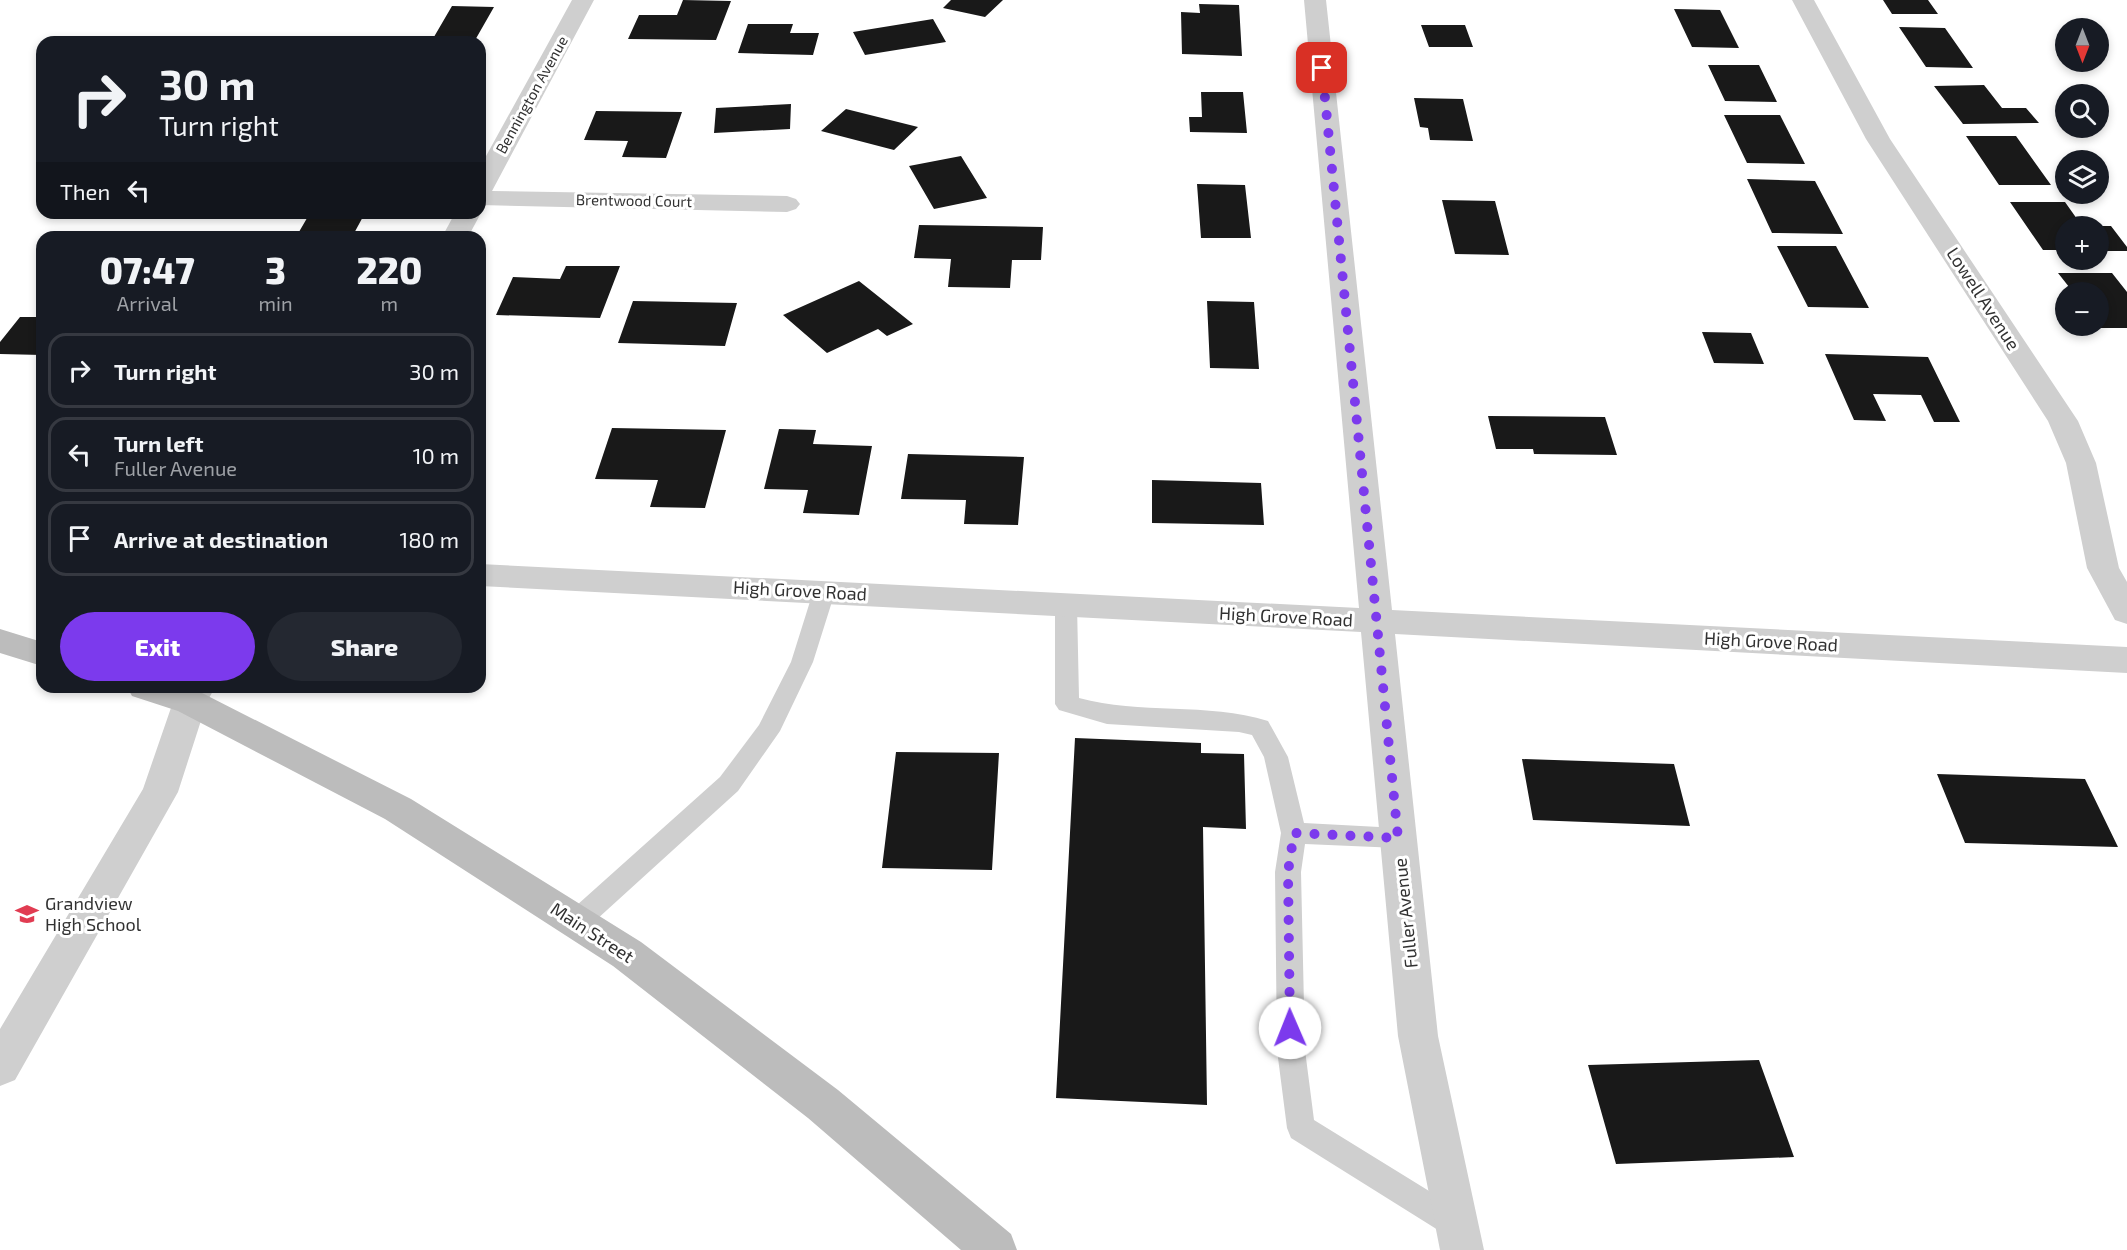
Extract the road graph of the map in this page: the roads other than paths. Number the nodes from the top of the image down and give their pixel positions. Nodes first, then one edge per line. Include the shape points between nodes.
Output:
1 (584, 0) edge
2 (1315, 0) edge
3 (1803, 0) edge
4 (486, 179) edge
5 (486, 198) edge
6 (787, 204) dead end
7 (486, 575) edge
8 (824, 592) junction
9 (1066, 605) junction
10 (2127, 612) edge
11 (1375, 621) junction
12 (0, 641) edge
13 (36, 652) edge
14 (2127, 660) edge
15 (194, 694) edge
16 (1294, 833) junction
17 (1398, 838) junction
18 (576, 922) junction
19 (0, 1067) edge
20 (1460, 1237) edge
21 (995, 1250) edge

1 - 4 street, Bennington Avenue
2 - 11 street, Fuller Avenue
3 - 10 street, Lowell Avenue via 1878,139 2062,421 2081,463 2103,568
5 - 6 street, Brentwood Court
7 - 8 street, High Grove Road
8 - 9 street, High Grove Road
8 - 18 lane via 802,662 768,731 729,784
9 - 11 street, High Grove Road
9 - 16 lane via 1067,704 1107,715 1239,723 1260,728 1276,757
11 - 14 street, High Grove Road
11 - 17 street, Fuller Avenue
12 - 13 main road
15 - 18 main road, Main Street via 398,809
15 - 19 street via 160,792
16 - 17 lane
16 - 20 lane via 1288,872 1290,1050 1301,1128
17 - 20 street, Fuller Avenue via 1418,1036
18 - 21 main road, Main Street via 627,954 823,1104

